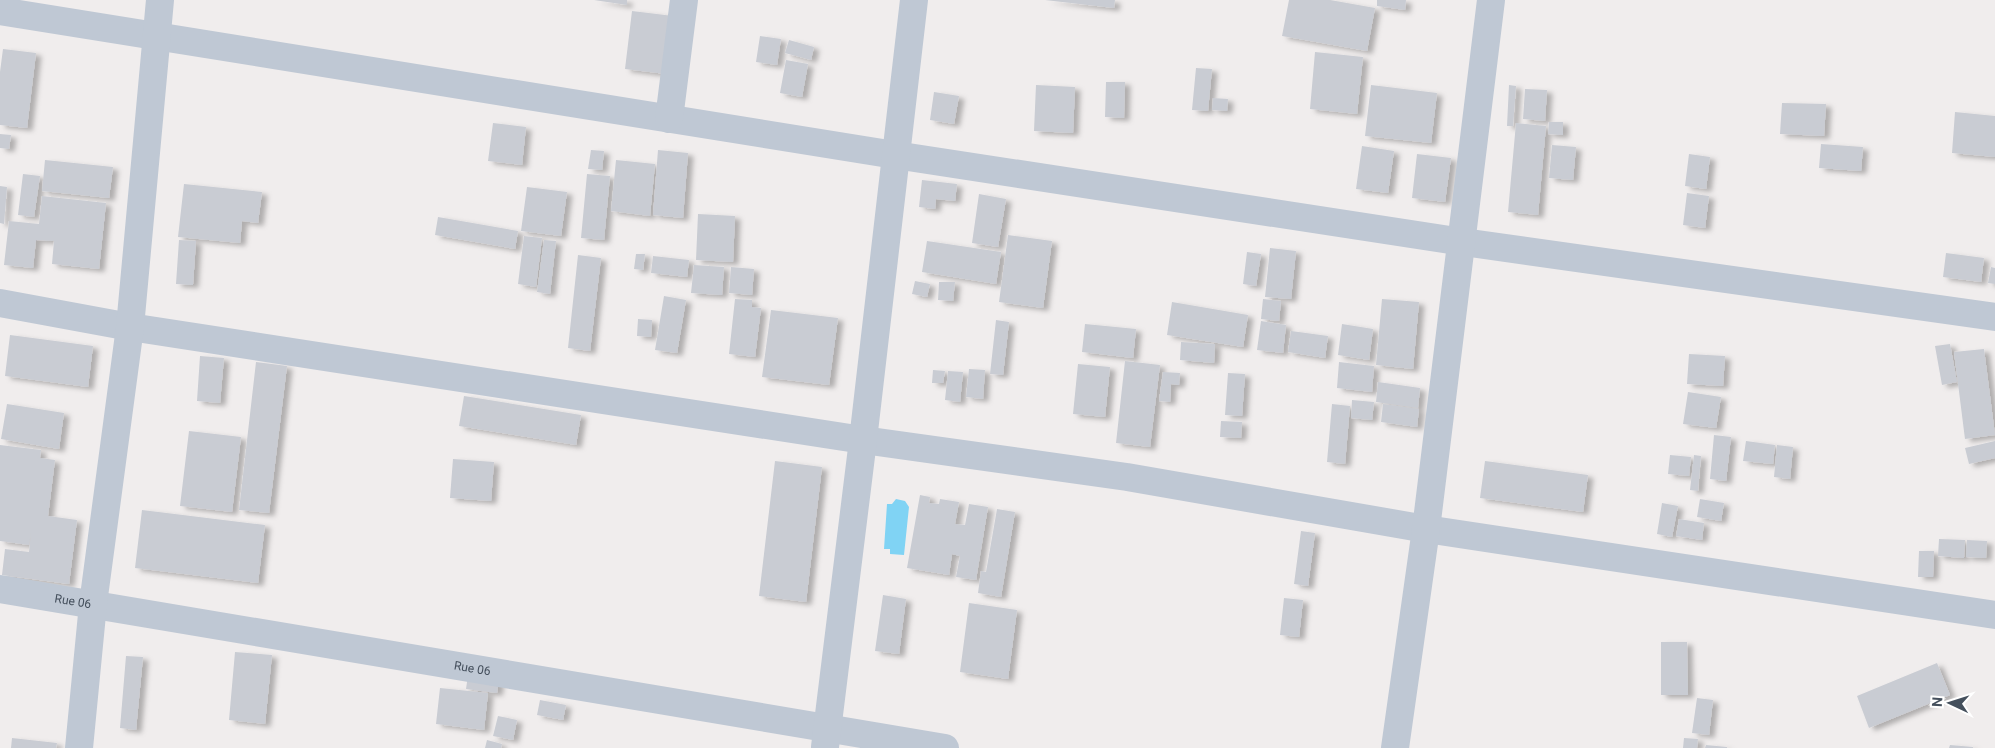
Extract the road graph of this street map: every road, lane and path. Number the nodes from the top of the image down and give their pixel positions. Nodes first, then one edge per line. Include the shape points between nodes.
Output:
1 (160, 0) edge
2 (684, 0) edge
3 (914, 0) edge
4 (1492, 0) edge
5 (0, 11) edge
6 (155, 36) junction
7 (669, 119) junction
8 (895, 155) junction
9 (1463, 242) junction
10 (0, 303) edge
11 (1995, 317) edge
12 (130, 327) junction
13 (863, 440) junction
14 (1426, 529) junction
15 (0, 589) edge
16 (93, 604) junction
17 (1995, 616) edge
18 (826, 739) edge
19 (79, 748) edge
20 (945, 748) edge
21 (1395, 748) edge

1 - 6 street
2 - 7 street
3 - 8 street
4 - 9 street
5 - 6 street
6 - 7 street
6 - 12 street
7 - 8 street
8 - 9 street
8 - 13 street
9 - 11 street
9 - 14 street
10 - 12 street
12 - 13 street
12 - 16 street
13 - 14 street via 1127,477
13 - 18 street
14 - 17 street
14 - 21 street
15 - 16 street, Rue 06
16 - 18 street, Rue 06
16 - 19 street
18 - 20 street, Rue 06

